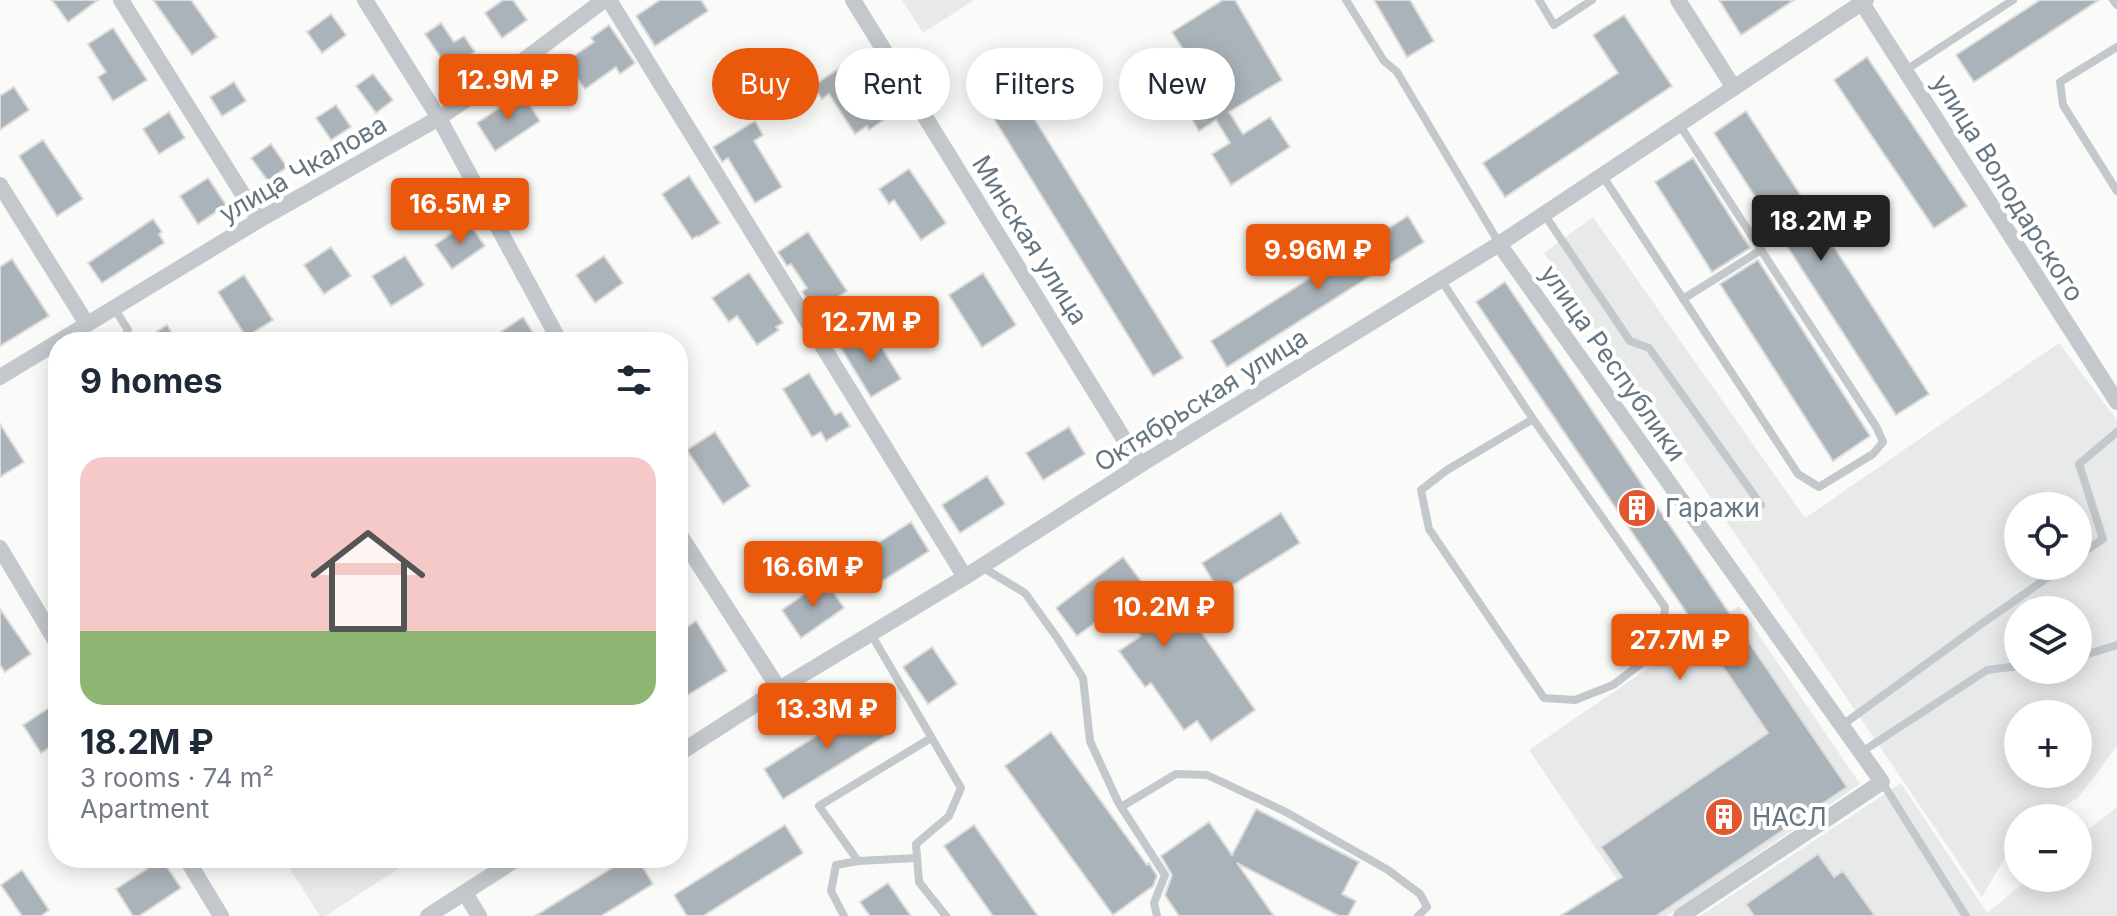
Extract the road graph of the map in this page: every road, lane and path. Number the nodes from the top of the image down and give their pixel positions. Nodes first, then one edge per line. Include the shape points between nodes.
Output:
1 (121, 0) edge
2 (365, 0) edge
3 (606, 0) edge
4 (853, 0) edge
5 (1346, 0) edge
6 (1539, 0) edge
7 (1592, 0) edge
8 (1678, 0) edge
9 (2013, 0) edge
10 (2113, 0) edge
11 (1862, 1) edge
12 (2002, 3) edge
13 (2117, 5) edge
14 (2117, 47) edge
15 (1906, 70) junction
16 (1734, 88) junction
17 (439, 118) junction
18 (1679, 124) junction
19 (1602, 175) junction
20 (0, 185) edge
21 (2117, 191) edge
22 (1544, 214) junction
23 (259, 220) junction
24 (1499, 244) junction
25 (1761, 250) junction
26 (1441, 280) junction
27 (1683, 299) junction
28 (114, 308) junction
29 (87, 324) junction
30 (74, 332) edge
31 (127, 332) edge
32 (555, 332) edge
33 (48, 348) edge
34 (0, 377) edge
35 (2117, 402) edge
36 (1533, 419) junction
37 (2117, 432) edge
38 (1140, 465) junction
39 (2088, 492) edge
40 (1761, 505) dead end
41 (2092, 505) edge
42 (2092, 546) edge
43 (0, 548) edge
44 (688, 548) edge
45 (981, 567) junction
46 (965, 577) junction
47 (2044, 580) edge
48 (48, 628) edge
49 (871, 634) junction
50 (2117, 645) edge
51 (2092, 653) edge
52 (2004, 668) edge
53 (779, 689) junction
54 (1841, 726) junction
55 (931, 738) junction
56 (688, 748) edge
57 (1860, 753) junction
58 (1882, 782) junction
59 (1121, 807) junction
60 (917, 858) junction
61 (858, 861) junction
62 (192, 868) edge
63 (503, 868) edge
64 (465, 893) junction
65 (221, 916) edge
66 (428, 916) edge
67 (479, 916) edge
68 (844, 916) edge
69 (946, 916) edge
70 (1157, 916) edge
71 (1418, 916) edge
72 (1681, 916) edge
73 (1966, 916) edge

1 - 23 street
2 - 17 street
3 - 17 street, улица Чкалова
3 - 46 street
4 - 38 street, Минская улица
5 - 24 lane via 1384,61 1397,72
6 - 7 lane via 1554,25
8 - 16 street
9 - 12 lane
10 - 13 lane
11 - 15 street, улица Володарского
11 - 16 street, Октябрьская улица
12 - 15 lane
14 - 21 lane via 2060,82 2063,105
15 - 35 street, улица Володарского
16 - 18 street, Октябрьская улица
17 - 23 street, улица Чкалова
17 - 32 street
18 - 19 street, Октябрьская улица
18 - 25 lane
19 - 22 street, Октябрьская улица
19 - 27 lane
20 - 29 street
22 - 24 street, Октябрьская улица
22 - 40 lane via 1630,341 1649,348
23 - 28 street, улица Чкалова
24 - 26 street, Октябрьская улица
24 - 54 street, улица Республики
25 - 27 lane
25 - 27 lane via 1877,428 1883,442 1873,454 1819,487 1798,474
26 - 36 lane
26 - 38 street, Октябрьская улица
28 - 29 street, улица Чкалова
28 - 31 lane
29 - 30 street, улица Чкалова
33 - 34 street, улица Чкалова
36 - 36 lane via 1665,607 1659,650 1613,685 1575,700 1544,698 1429,529 1421,490
37 - 39 lane via 2079,464
38 - 45 street, Октябрьская улица
41 - 42 lane via 2103,539
43 - 48 street
44 - 53 street
45 - 46 street, Октябрьская улица
45 - 59 lane via 1025,593 1083,678 1090,741
46 - 49 street, Октябрьская улица
47 - 54 lane
49 - 53 street, Октябрьская улица
49 - 55 lane
50 - 51 lane
52 - 57 lane via 1987,670
53 - 56 street, Октябрьская улица
54 - 57 street, улица Республики
55 - 60 lane via 961,788 949,816 916,844
55 - 61 lane via 819,806
57 - 58 street, улица Республики
58 - 72 street
58 - 73 lane
59 - 70 lane via 1165,875 1154,903
59 - 71 lane via 1176,774 1207,775 1388,870 1420,894 1427,907
60 - 61 lane
60 - 69 lane via 919,882
61 - 68 lane via 836,865 831,891
62 - 65 street
63 - 64 street
64 - 66 street
64 - 67 street

